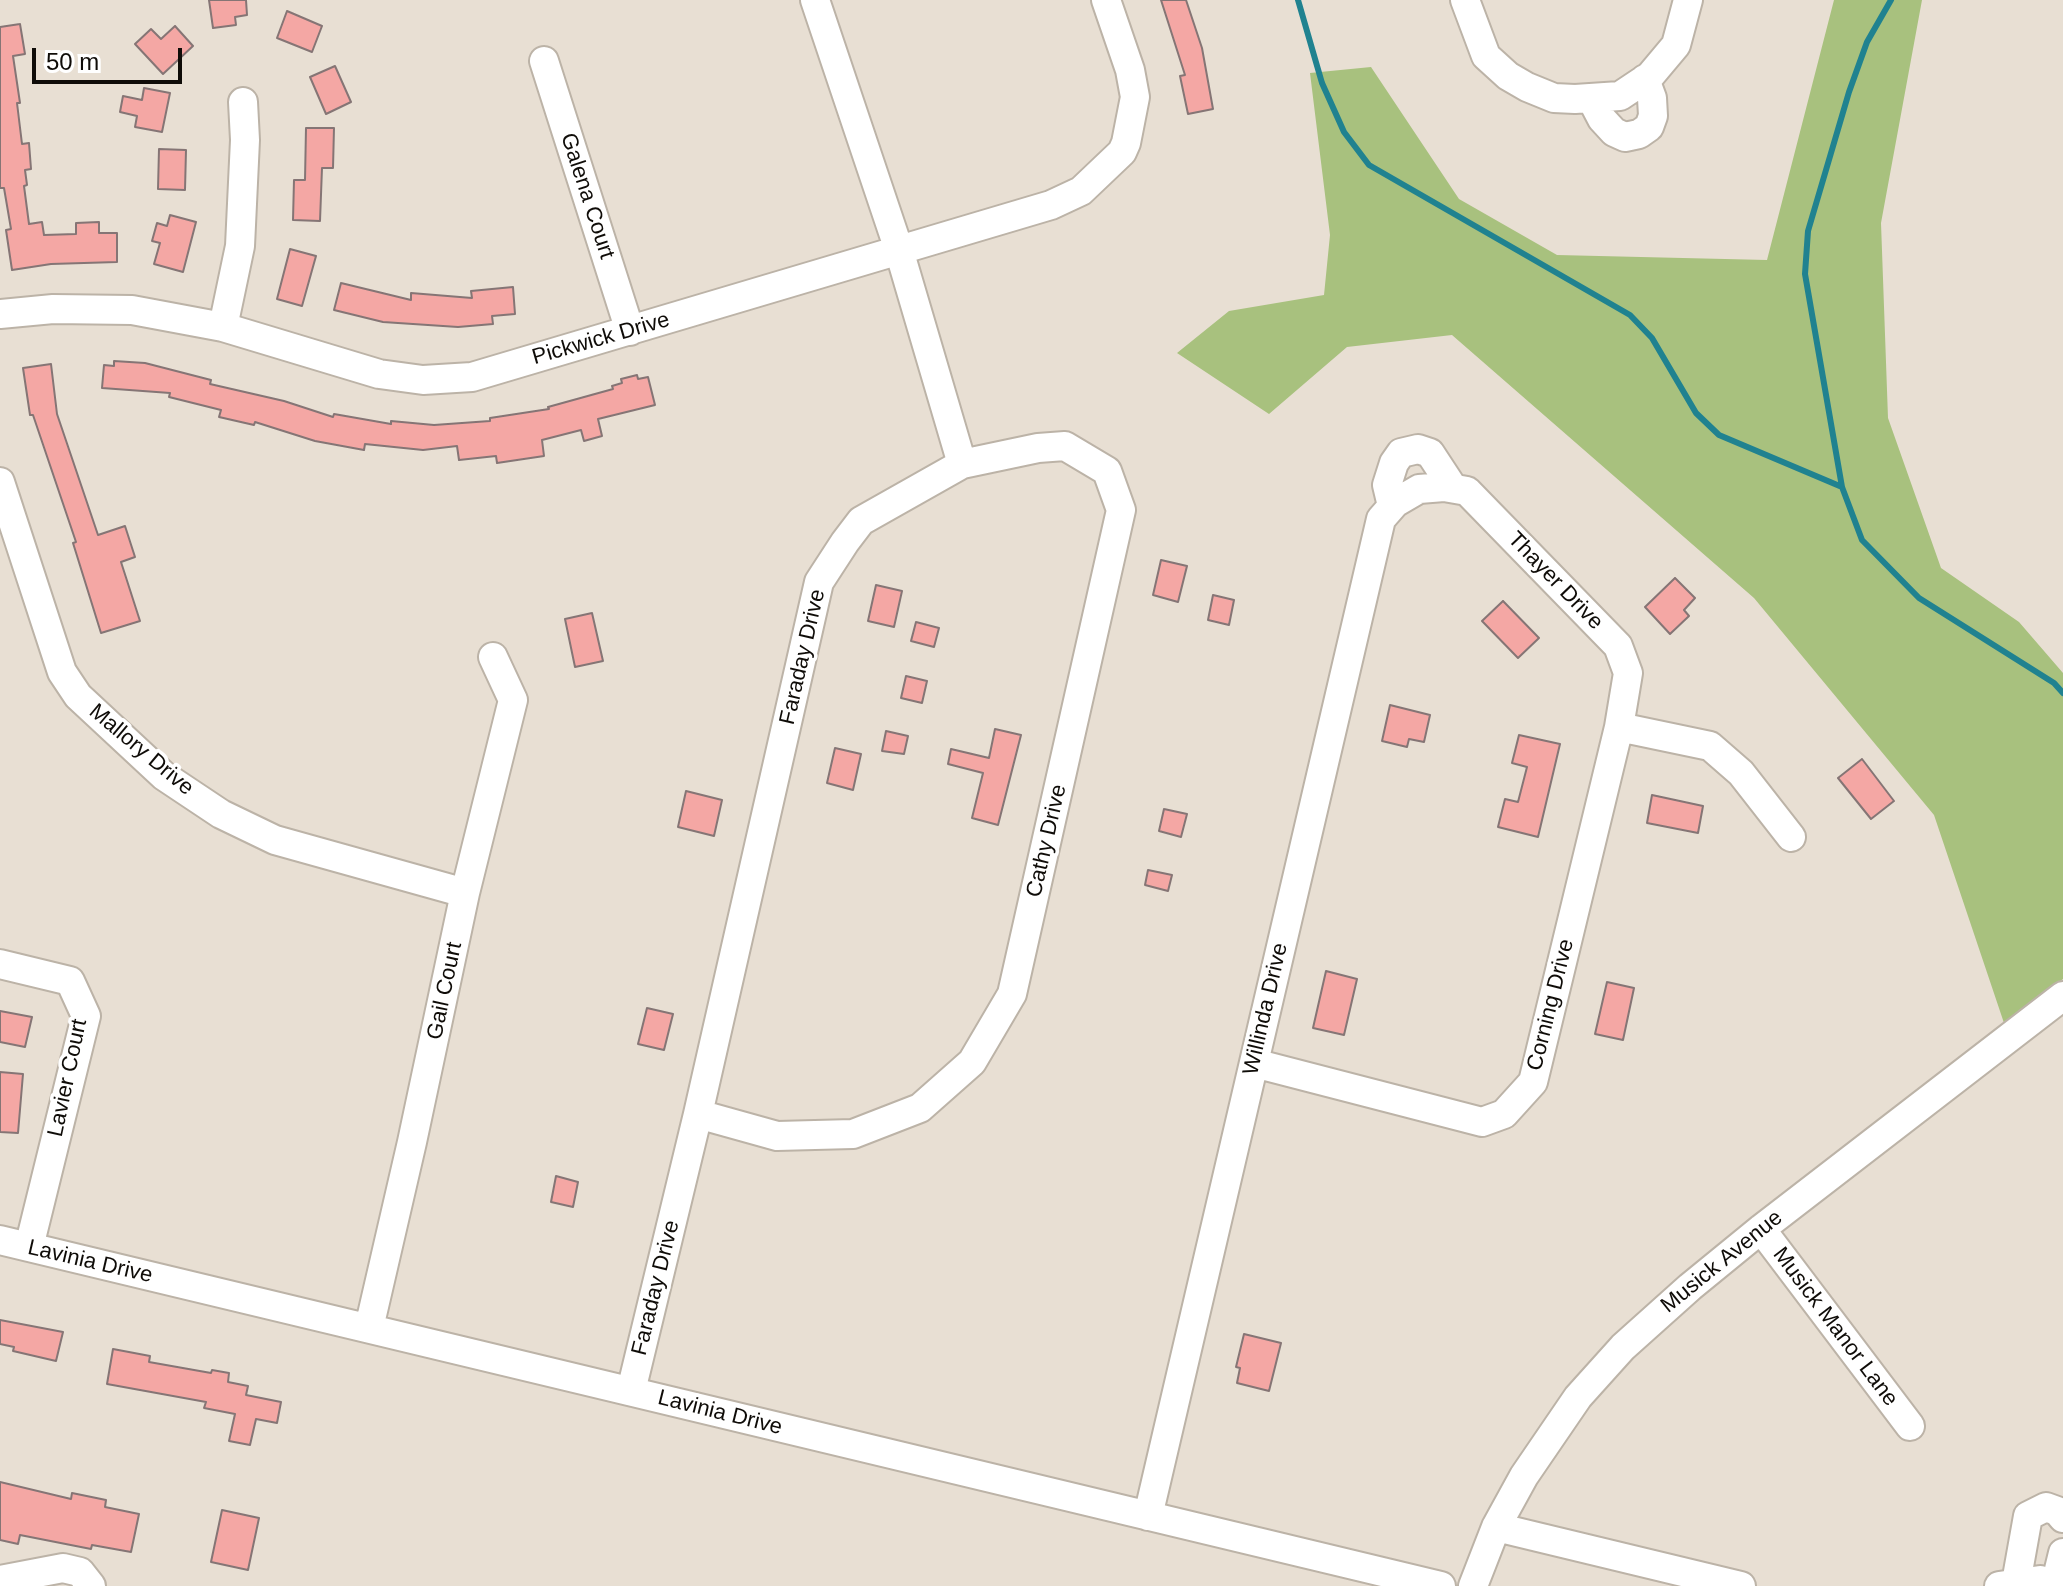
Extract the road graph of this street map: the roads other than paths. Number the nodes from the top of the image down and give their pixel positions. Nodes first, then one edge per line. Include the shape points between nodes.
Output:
1 (815, 0) edge
2 (1106, 0) edge
3 (1465, 0) edge
4 (1688, 0) edge
5 (544, 61) dead end
6 (1645, 79) junction
7 (1591, 98) junction
8 (243, 102) dead end
9 (899, 250) junction
10 (0, 314) edge
11 (223, 327) junction
12 (630, 331) junction
13 (962, 464) junction
14 (0, 482) edge
15 (1453, 488) junction
16 (1392, 506) junction
17 (493, 657) dead end
18 (1619, 727) junction
19 (1791, 837) dead end
20 (465, 893) junction
21 (0, 964) edge
22 (2056, 1001) edge
23 (1254, 1063) junction
24 (698, 1114) junction
25 (1761, 1229) junction
26 (0, 1240) edge
27 (29, 1247) junction
28 (369, 1328) junction
29 (631, 1391) junction
30 (1910, 1426) dead end
31 (1148, 1516) junction
32 (2063, 1518) edge
33 (1496, 1527) junction
34 (2063, 1553) edge
35 (0, 1580) edge
36 (2031, 1584) edge
37 (91, 1586) edge
38 (1441, 1586) edge
39 (1473, 1586) edge
40 (1741, 1586) edge

1 - 9 street
2 - 9 street, Pickwick Drive via 1135,97 1122,152 1081,191 1051,205
3 - 7 street via 1486,56 1508,76 1554,98
4 - 6 street via 1676,45
5 - 12 street, Galena Court
6 - 7 street via 1620,96
6 - 7 street via 1653,116 1639,134 1625,137 1614,132
8 - 11 street via 240,246
9 - 12 street, Pickwick Drive
9 - 13 street
10 - 11 street, Pickwick Drive via 132,310
11 - 12 street, Pickwick Drive via 379,374 423,380 472,377
13 - 24 street, Faraday Drive via 861,521 819,582
13 - 24 street, Cathy Drive via 1065,446 1107,471 1121,510 1012,994 972,1062 906,1114 853,1134 777,1136
14 - 20 street, Mallory Drive via 62,672 78,696 164,776 221,814 275,840
15 - 16 street via 1419,489
15 - 16 street, Willinda Drive via 1430,453 1401,453 1387,485
15 - 18 street, Thayer Drive via 1467,491 1618,646 1628,673
16 - 23 street, Willinda Drive via 1381,519
17 - 20 street, Gail Court via 513,700
18 - 19 street via 1710,746 1741,773
18 - 23 street, Corning Drive via 1533,1082 1504,1114 1482,1122
20 - 28 street, Gail Court
21 - 27 street, Lavier Court via 70,981 86,1016
22 - 25 street, Musick Avenue
23 - 31 street, Willinda Drive
24 - 29 street, Faraday Drive
25 - 30 street, Musick Manor Lane
25 - 33 street, Musick Avenue via 1658,1315 1601,1371 1543,1447
26 - 27 street, Lavinia Drive
27 - 28 street, Lavinia Drive
28 - 29 street, Lavinia Drive
29 - 31 street, Lavinia Drive
31 - 38 street, Lavinia Drive
32 - 36 street via 2046,1507 2028,1516
33 - 39 street, Musick Avenue
33 - 40 street
34 - 36 street
35 - 37 street via 63,1568 80,1572

